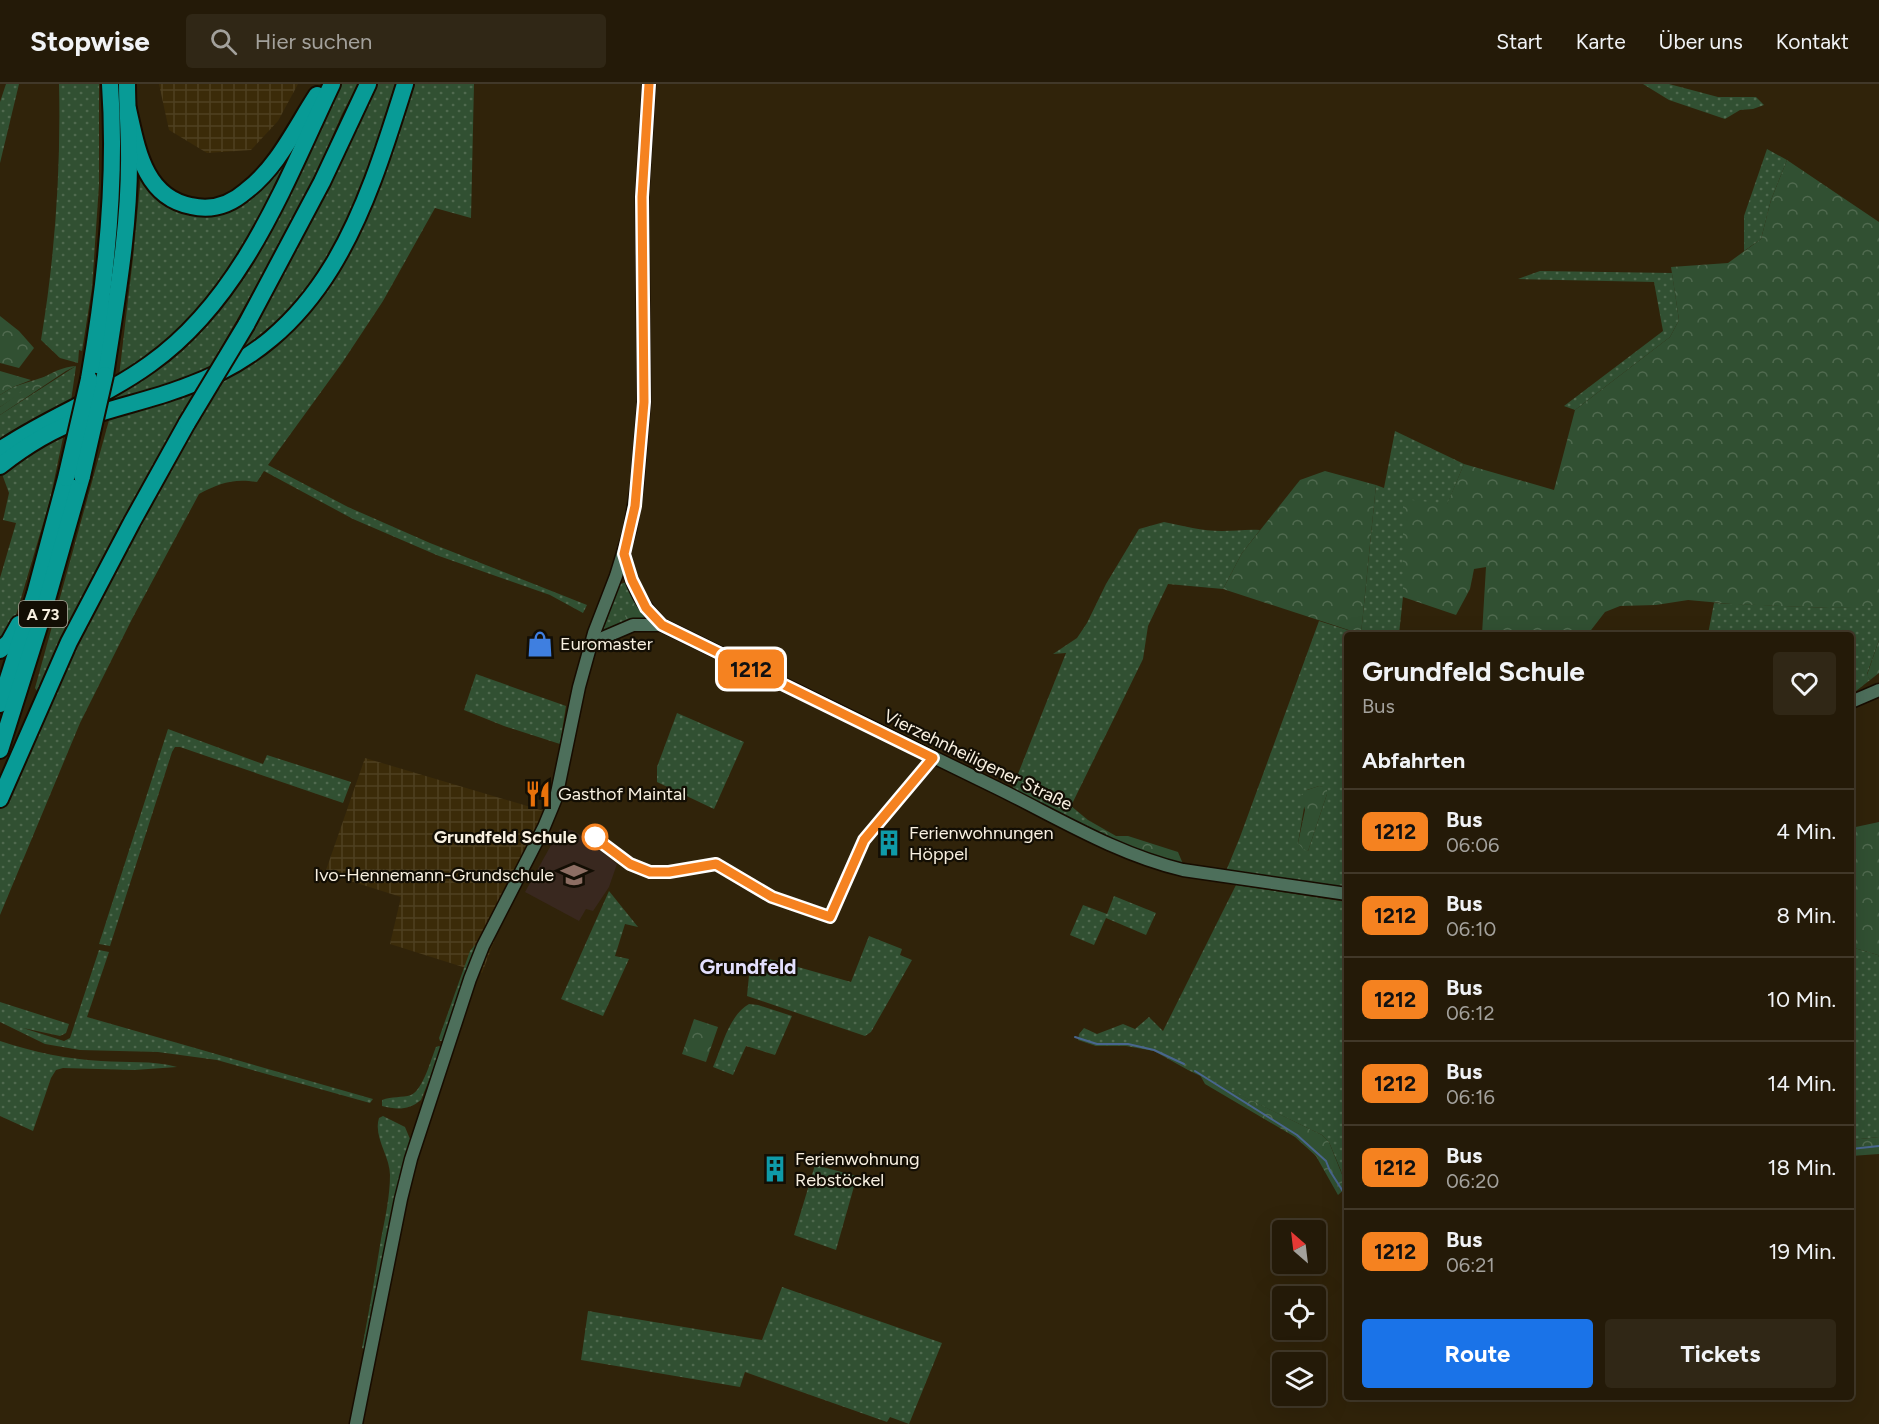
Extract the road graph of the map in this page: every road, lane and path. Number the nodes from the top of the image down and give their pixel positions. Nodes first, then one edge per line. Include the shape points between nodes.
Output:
1 (110, 84) edge
2 (127, 84) edge
3 (324, 84) edge
4 (332, 84) edge
5 (368, 84) edge
6 (405, 84) edge
7 (649, 84) edge
8 (128, 109) junction
9 (97, 377) junction
10 (0, 450) edge
11 (0, 466) edge
12 (74, 477) junction
13 (624, 554) junction
14 (35, 594) junction
15 (662, 625) junction
16 (591, 643) junction
17 (0, 650) edge
18 (1879, 690) edge
19 (1854, 701) edge
20 (0, 704) edge
21 (0, 750) edge
22 (0, 799) edge
23 (1344, 894) edge
24 (356, 1424) edge

1 - 9 highway, A 73 via 109,223
2 - 8 highway, A 73
3 - 8 highway via 262,176 247,191 215,208 182,205 156,188 139,153
4 - 10 highway via 254,243 201,319 133,376 24,433
5 - 22 highway, bridge via 322,182 246,325 110,561 69,642
6 - 11 highway via 356,225 327,276 286,327 214,376 80,419
7 - 13 main road via 642,197 644,402 637,486
8 - 9 highway, A 73 via 129,154 119,285
9 - 12 highway, A 73, bridge
12 - 14 highway, A 73
12 - 21 highway, A 73 via 42,617
13 - 15 main road via 646,608
13 - 16 main road
14 - 17 highway via 9,642
14 - 20 highway, A 73
15 - 16 main road via 633,625
15 - 23 main road, Vierzehnheiligener Straße via 1109,846 1183,870
16 - 24 main road via 556,798 483,946 428,1105 404,1189
18 - 19 main road

